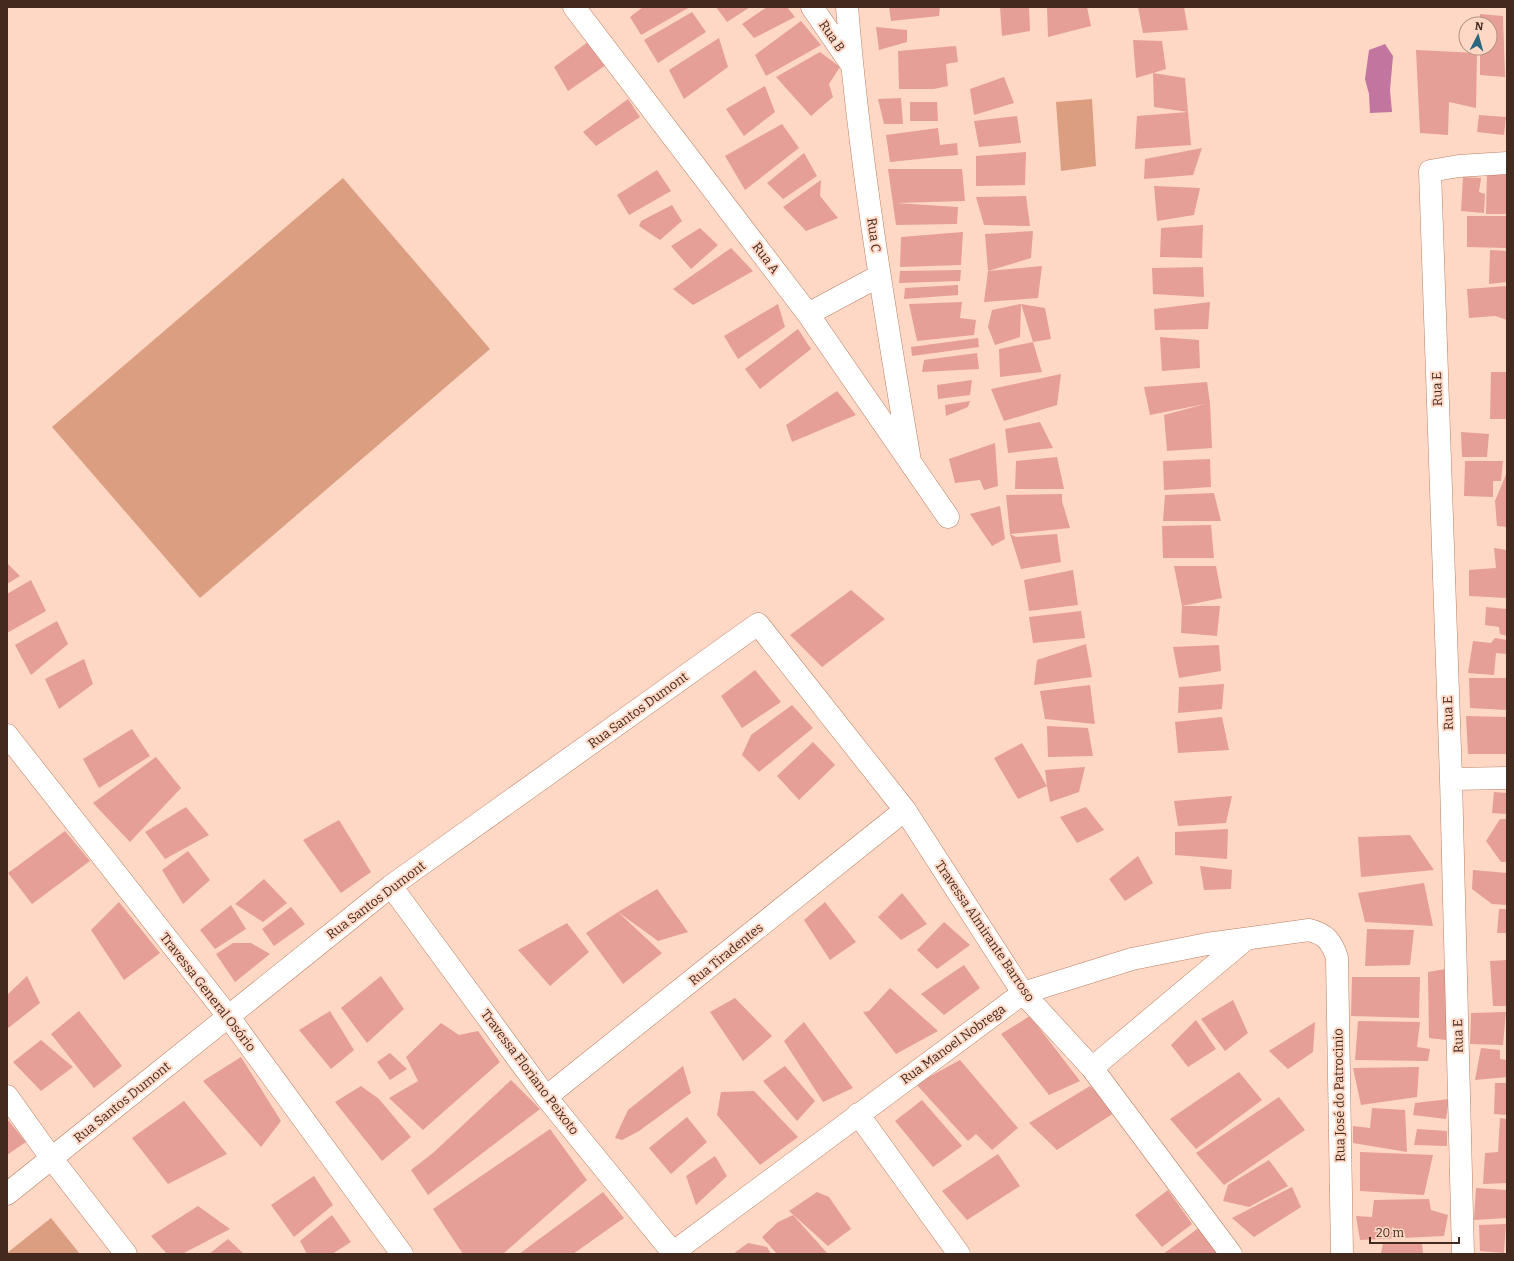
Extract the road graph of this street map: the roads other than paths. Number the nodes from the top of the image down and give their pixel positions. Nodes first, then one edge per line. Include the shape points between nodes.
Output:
1 (574, 7) edge
2 (812, 7) edge
3 (847, 7) edge
4 (851, 65) junction
5 (1507, 163) edge
6 (879, 276) junction
7 (808, 314) junction
8 (911, 463) junction
9 (948, 517) dead end
10 (758, 624) joint
11 (7, 735) edge
12 (1507, 778) edge
13 (1451, 779) junction
14 (905, 810) junction
15 (391, 886) junction
16 (1328, 938) joint
17 (1246, 939) junction
18 (1023, 993) junction
19 (228, 1016) junction
20 (1092, 1068) junction
21 (7, 1096) edge
22 (546, 1097) junction
23 (858, 1114) junction
24 (52, 1158) junction
25 (7, 1194) edge
26 (672, 1253) edge
27 (126, 1254) edge
28 (402, 1254) edge
29 (958, 1254) edge
30 (1230, 1254) edge
31 (1342, 1254) edge
32 (1463, 1254) edge

1 - 7 street, Rua A
2 - 4 street, Rua B
3 - 4 street, Rua C
4 - 6 street, Rua C
5 - 13 street, Rua E via 1430,171
6 - 7 street
6 - 8 street, Rua C
7 - 8 street, Rua A
8 - 9 street, Rua A
10 - 14 street, Travessa Almirante Barroso
10 - 15 street, Rua Santos Dumont
11 - 19 street, Travessa General Osório
12 - 13 street
13 - 32 street, Rua E
14 - 18 street, Travessa Almirante Barroso
14 - 22 street, Rua Tiradentes
15 - 19 street, Rua Santos Dumont
15 - 22 street, Travessa Floriano Peixoto
16 - 17 street, Rua Manoel Nobrega via 1320,932 1309,930
16 - 31 street, Rua José do Patrocinio via 1337,958
17 - 18 street, Rua Manoel Nobrega via 1132,959
17 - 20 street
18 - 20 street, Travessa Almirante Barroso
18 - 23 street, Rua Manoel Nobrega
19 - 24 street, Rua Santos Dumont
19 - 28 street, Travessa General Osório
20 - 30 street, Travessa Almirante Barroso
21 - 24 street
22 - 26 street, Travessa Floriano Peixoto
23 - 26 street, Rua Manoel Nobrega
23 - 29 street
24 - 25 street, Rua Santos Dumont
24 - 27 street

